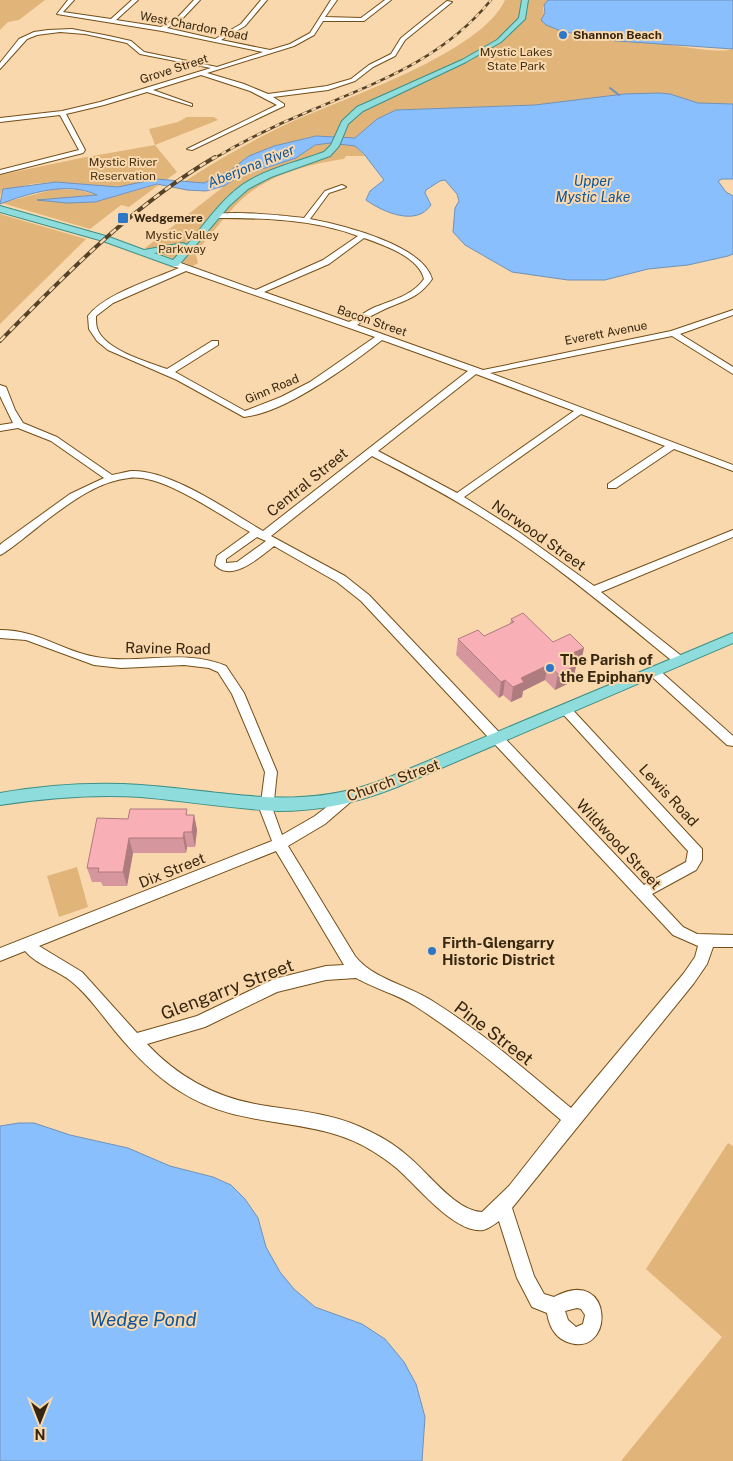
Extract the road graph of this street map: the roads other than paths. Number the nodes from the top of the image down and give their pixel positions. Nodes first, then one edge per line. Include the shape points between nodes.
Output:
1 (71, 0) edge
2 (135, 0) edge
3 (198, 0) edge
4 (264, 0) edge
5 (334, 0) edge
6 (388, 0) edge
7 (525, 0) edge
8 (447, 1) edge
9 (457, 1) dead end
10 (323, 19) junction
11 (113, 20) junction
12 (162, 29) junction
13 (218, 39) junction
14 (271, 52) junction
15 (0, 67) edge
16 (216, 67) junction
17 (198, 72) junction
18 (147, 90) junction
19 (266, 96) junction
20 (190, 106) dead end
21 (62, 113) junction
22 (0, 120) edge
23 (190, 150) dead end
24 (0, 172) edge
25 (342, 187) dead end
26 (0, 209) edge
27 (216, 216) junction
28 (306, 220) junction
29 (199, 235) junction
30 (363, 235) junction
31 (183, 246) junction
32 (138, 250) junction
33 (171, 263) junction
34 (186, 268) junction
35 (255, 293) junction
36 (733, 312) edge
37 (349, 326) junction
38 (673, 333) junction
39 (380, 337) junction
40 (216, 343) dead end
41 (733, 371) edge
42 (168, 372) junction
43 (478, 372) junction
44 (1, 387) edge
45 (581, 410) junction
46 (19, 425) junction
47 (0, 428) edge
48 (673, 445) junction
49 (370, 451) junction
50 (733, 468) edge
51 (110, 478) junction
52 (612, 486) dead end
53 (458, 497) junction
54 (733, 532) edge
55 (265, 536) junction
56 (0, 552) edge
57 (592, 591) junction
58 (0, 634) edge
59 (733, 638) edge
60 (680, 661) junction
61 (654, 672) junction
62 (566, 710) junction
63 (497, 739) junction
64 (730, 742) dead end
65 (0, 799) edge
66 (347, 799) junction
67 (266, 804) junction
68 (279, 844) junction
69 (642, 893) junction
70 (707, 941) junction
71 (733, 941) edge
72 (29, 945) junction
73 (0, 956) edge
74 (358, 971) junction
75 (134, 1041) junction
76 (572, 1119) junction
77 (502, 1206) junction
78 (556, 1308) dead end

1 - 11 street, West Chardon Road via 59,13
2 - 11 street
3 - 12 street via 180,18
4 - 13 street via 243,25
5 - 10 street, Grove Street
6 - 10 street via 362,20
7 - 27 main road via 522,19 502,40 464,61 366,105 347,120 337,141 325,155 250,184
8 - 9 street
8 - 19 street via 403,39 393,55 353,80 333,88
10 - 14 street, Grove Street via 306,38
11 - 12 street, West Chardon Road
12 - 13 street, West Chardon Road
13 - 14 street, West Chardon Road
14 - 16 street, Grove Street
15 - 16 street via 25,38 64,31 129,42 143,53
16 - 17 street, Grove Street
17 - 18 street, Grove Street
17 - 19 street
18 - 20 street
18 - 21 street, Grove Street
19 - 23 street via 282,105
21 - 22 street, Grove Street
21 - 24 street via 81,152
25 - 28 street via 327,192
26 - 32 main road, Bacon Street
27 - 28 street
27 - 29 main road
28 - 30 street
29 - 31 main road
29 - 33 main road
30 - 35 street via 324,263
30 - 37 street via 418,263 428,279 413,295 374,311
31 - 32 main road via 162,251
31 - 33 main road
32 - 33 main road, Bacon Street
33 - 34 street, Bacon Street
34 - 35 street, Bacon Street
34 - 42 street, Ginn Road via 106,303 92,316 93,331 113,350
35 - 37 street, Bacon Street
36 - 38 street, Everett Avenue
37 - 39 street, Bacon Street
38 - 41 street
38 - 43 street, Everett Avenue
39 - 42 street, Ginn Road via 322,380 252,413 240,412
39 - 43 street, Bacon Street
40 - 42 street
43 - 45 street, Bacon Street
43 - 49 street, Central Street
44 - 46 street
45 - 48 street, Bacon Street
45 - 53 street
46 - 47 street
46 - 51 street via 54,438
48 - 50 street, Bacon Street
48 - 52 street
49 - 53 street, Norwood Street
49 - 55 street, Central Street
51 - 55 street via 148,476
51 - 56 street via 77,494
53 - 57 street, Norwood Street
54 - 57 street
55 - 63 street, Central Street via 341,579 365,598
57 - 60 street, Norwood Street
58 - 67 street, Ravine Road via 29,635 95,662 202,662 222,668 238,693 271,772
59 - 60 main road, Church Street
60 - 61 main road, Church Street
61 - 62 main road, Church Street
61 - 64 street
62 - 63 main road, Church Street
62 - 69 street, Lewis Road via 695,849 695,860 691,866
63 - 66 main road, Church Street
63 - 69 street, Wildwood Street
65 - 67 main road, Church Street via 112,790
66 - 67 main road, Church Street
66 - 68 street, Dix Street via 320,820
67 - 68 street via 267,818
68 - 72 street, Dix Street
68 - 74 street
69 - 70 street, Wildwood Street via 678,931 690,938
70 - 71 street, Wildwood Street
70 - 76 street via 702,959 689,978
72 - 73 street, Dix Street
72 - 75 street via 38,955 88,987
74 - 75 street, Glengarry Street via 326,973 274,986 200,1022
74 - 76 street, Pine Street via 419,1000
75 - 77 street via 163,1071 217,1102 335,1126 368,1140 405,1164 471,1220 480,1221 492,1216
76 - 77 street
77 - 78 street via 529,1287 538,1301

